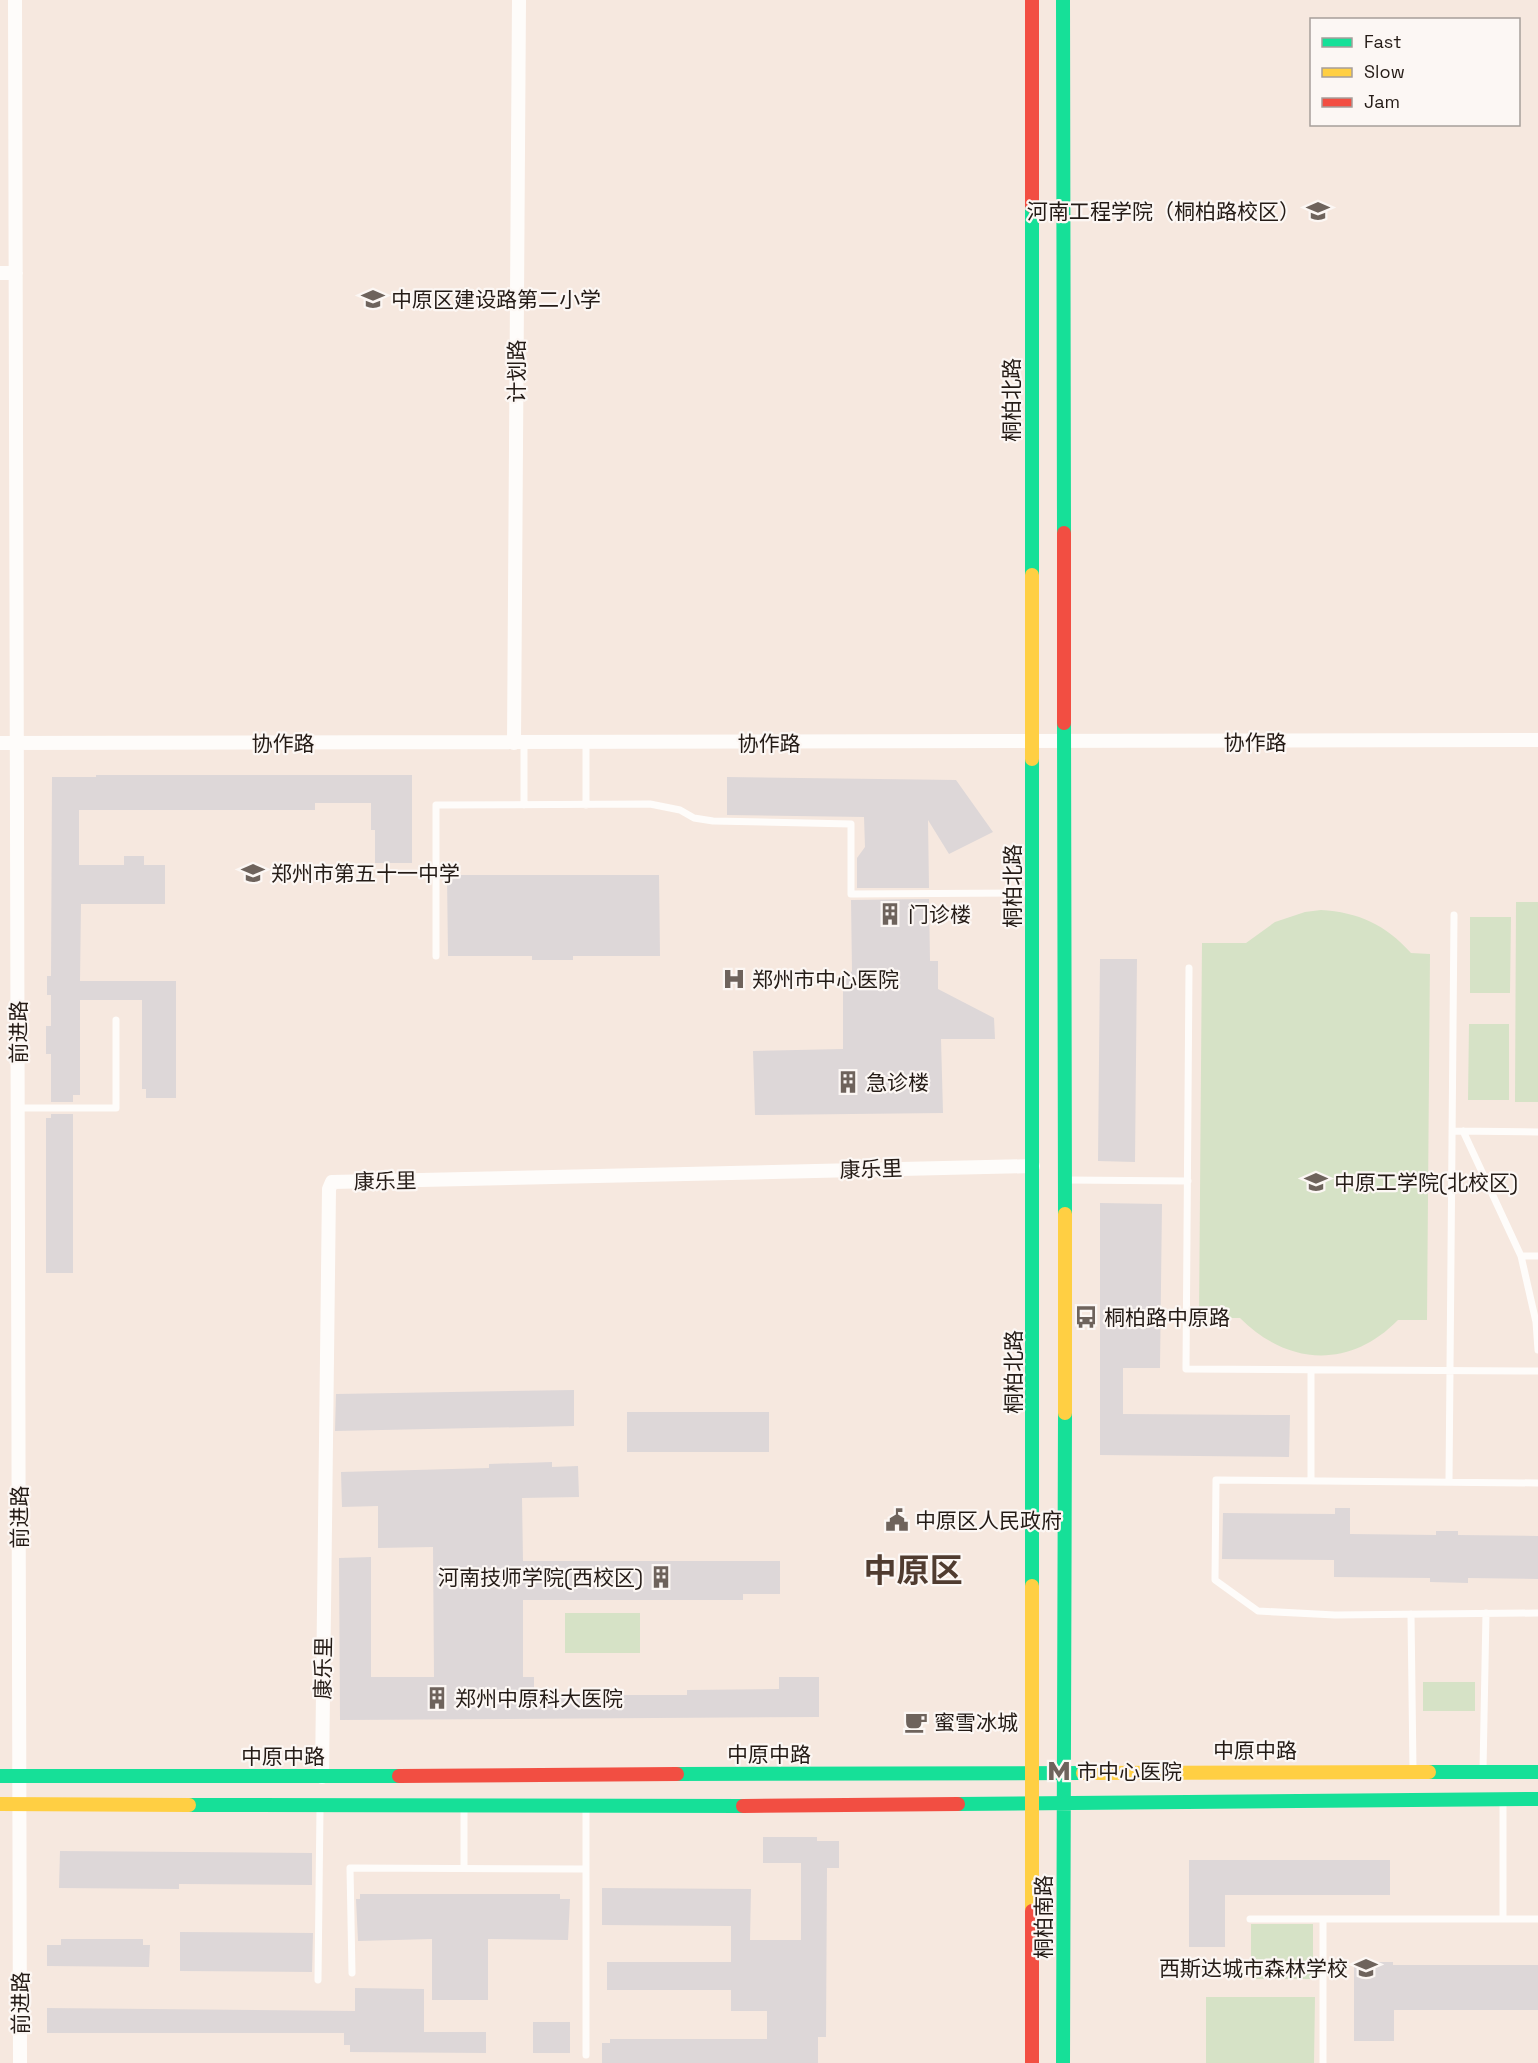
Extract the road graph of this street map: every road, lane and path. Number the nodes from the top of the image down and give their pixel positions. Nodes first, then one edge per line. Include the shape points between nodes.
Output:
1 (15, 0) edge
2 (519, 0) edge
3 (1032, 0) edge
4 (1063, 0) edge
5 (0, 273) edge
6 (16, 273) junction
7 (1538, 740) edge
8 (0, 743) edge
9 (17, 743) junction
10 (519, 743) junction
11 (586, 743) junction
12 (1032, 743) junction
13 (1064, 743) junction
14 (524, 805) junction
15 (586, 805) junction
16 (1033, 892) junction
17 (1454, 915) dead end
18 (436, 956) dead end
19 (1189, 968) dead end
20 (116, 1020) dead end
21 (18, 1108) junction
22 (1452, 1131) junction
23 (1463, 1131) junction
24 (1538, 1132) edge
25 (1034, 1166) junction
26 (1065, 1180) junction
27 (1188, 1181) junction
28 (1521, 1256) junction
29 (1538, 1256) edge
30 (1538, 1350) edge
31 (1311, 1370) junction
32 (1450, 1371) junction
33 (1538, 1371) edge
34 (1311, 1481) junction
35 (1449, 1482) junction
36 (1538, 1482) edge
37 (1486, 1613) junction
38 (1538, 1613) edge
39 (1411, 1614) junction
40 (1065, 1772) junction
41 (1413, 1772) junction
42 (1483, 1772) junction
43 (1538, 1772) edge
44 (1033, 1773) junction
45 (0, 1776) edge
46 (20, 1776) junction
47 (322, 1777) junction
48 (1503, 1799) junction
49 (1538, 1799) edge
50 (1033, 1803) junction
51 (1065, 1803) junction
52 (0, 1804) edge
53 (20, 1804) junction
54 (320, 1805) junction
55 (464, 1805) junction
56 (586, 1806) junction
57 (464, 1868) junction
58 (586, 1869) junction
59 (1251, 1919) dead end
60 (1323, 1919) junction
61 (1503, 1919) junction
62 (1538, 1919) edge
63 (352, 1974) dead end
64 (318, 1980) dead end
65 (586, 2055) dead end
66 (20, 2063) edge
67 (1032, 2063) edge
68 (1063, 2063) edge
69 (1323, 2063) edge

1 - 6 street, 前进路
2 - 10 street, 计划路
3 - 12 main road, 桐柏北路
4 - 13 main road
5 - 6 street
6 - 9 street, 前进路
7 - 13 street, 协作路
8 - 9 street, 协作路
9 - 10 street, 协作路
9 - 21 street, 前进路
10 - 11 street, 协作路
10 - 14 lane
11 - 12 street, 协作路
11 - 15 lane
12 - 13 street, 协作路
12 - 16 main road, 桐柏北路
13 - 26 main road
14 - 15 lane
14 - 18 lane via 436,805
15 - 16 lane via 650,804 713,821 851,824 851,894
16 - 25 main road, 桐柏北路
17 - 22 lane
19 - 27 lane
20 - 21 lane via 116,1108
21 - 46 street, 前进路
22 - 23 lane
22 - 32 lane
23 - 24 lane
23 - 28 lane
25 - 44 main road, 桐柏北路
25 - 47 street, 康乐里 via 332,1182
26 - 27 lane
26 - 40 main road
27 - 31 lane via 1186,1368
28 - 29 lane
28 - 30 lane via 1536,1322
31 - 32 lane
31 - 34 lane
32 - 33 lane
32 - 35 lane
34 - 35 lane
34 - 39 lane via 1215,1480 1215,1580 1258,1611
35 - 36 lane
37 - 38 lane
37 - 39 lane
37 - 42 lane
39 - 41 lane
40 - 41 main road, 中原中路
40 - 44 main road, 中原中路
40 - 51 main road, 桐柏南路
41 - 42 main road, 中原中路
42 - 43 main road, 中原中路
44 - 47 main road, 中原中路
44 - 50 main road, 桐柏南路
45 - 46 main road, 中原中路
46 - 47 main road, 中原中路
46 - 53 street, 前进路
48 - 49 main road
48 - 51 main road
48 - 61 lane
50 - 51 main road
50 - 56 main road
50 - 67 main road, 桐柏南路
51 - 68 main road, 桐柏南路
52 - 53 main road
53 - 54 main road
53 - 66 street, 前进路
54 - 55 main road
54 - 64 lane
55 - 56 main road
55 - 57 lane
56 - 58 lane
57 - 58 lane
57 - 63 lane via 350,1868
58 - 65 lane
59 - 60 lane
60 - 61 lane
60 - 69 lane
61 - 62 lane

